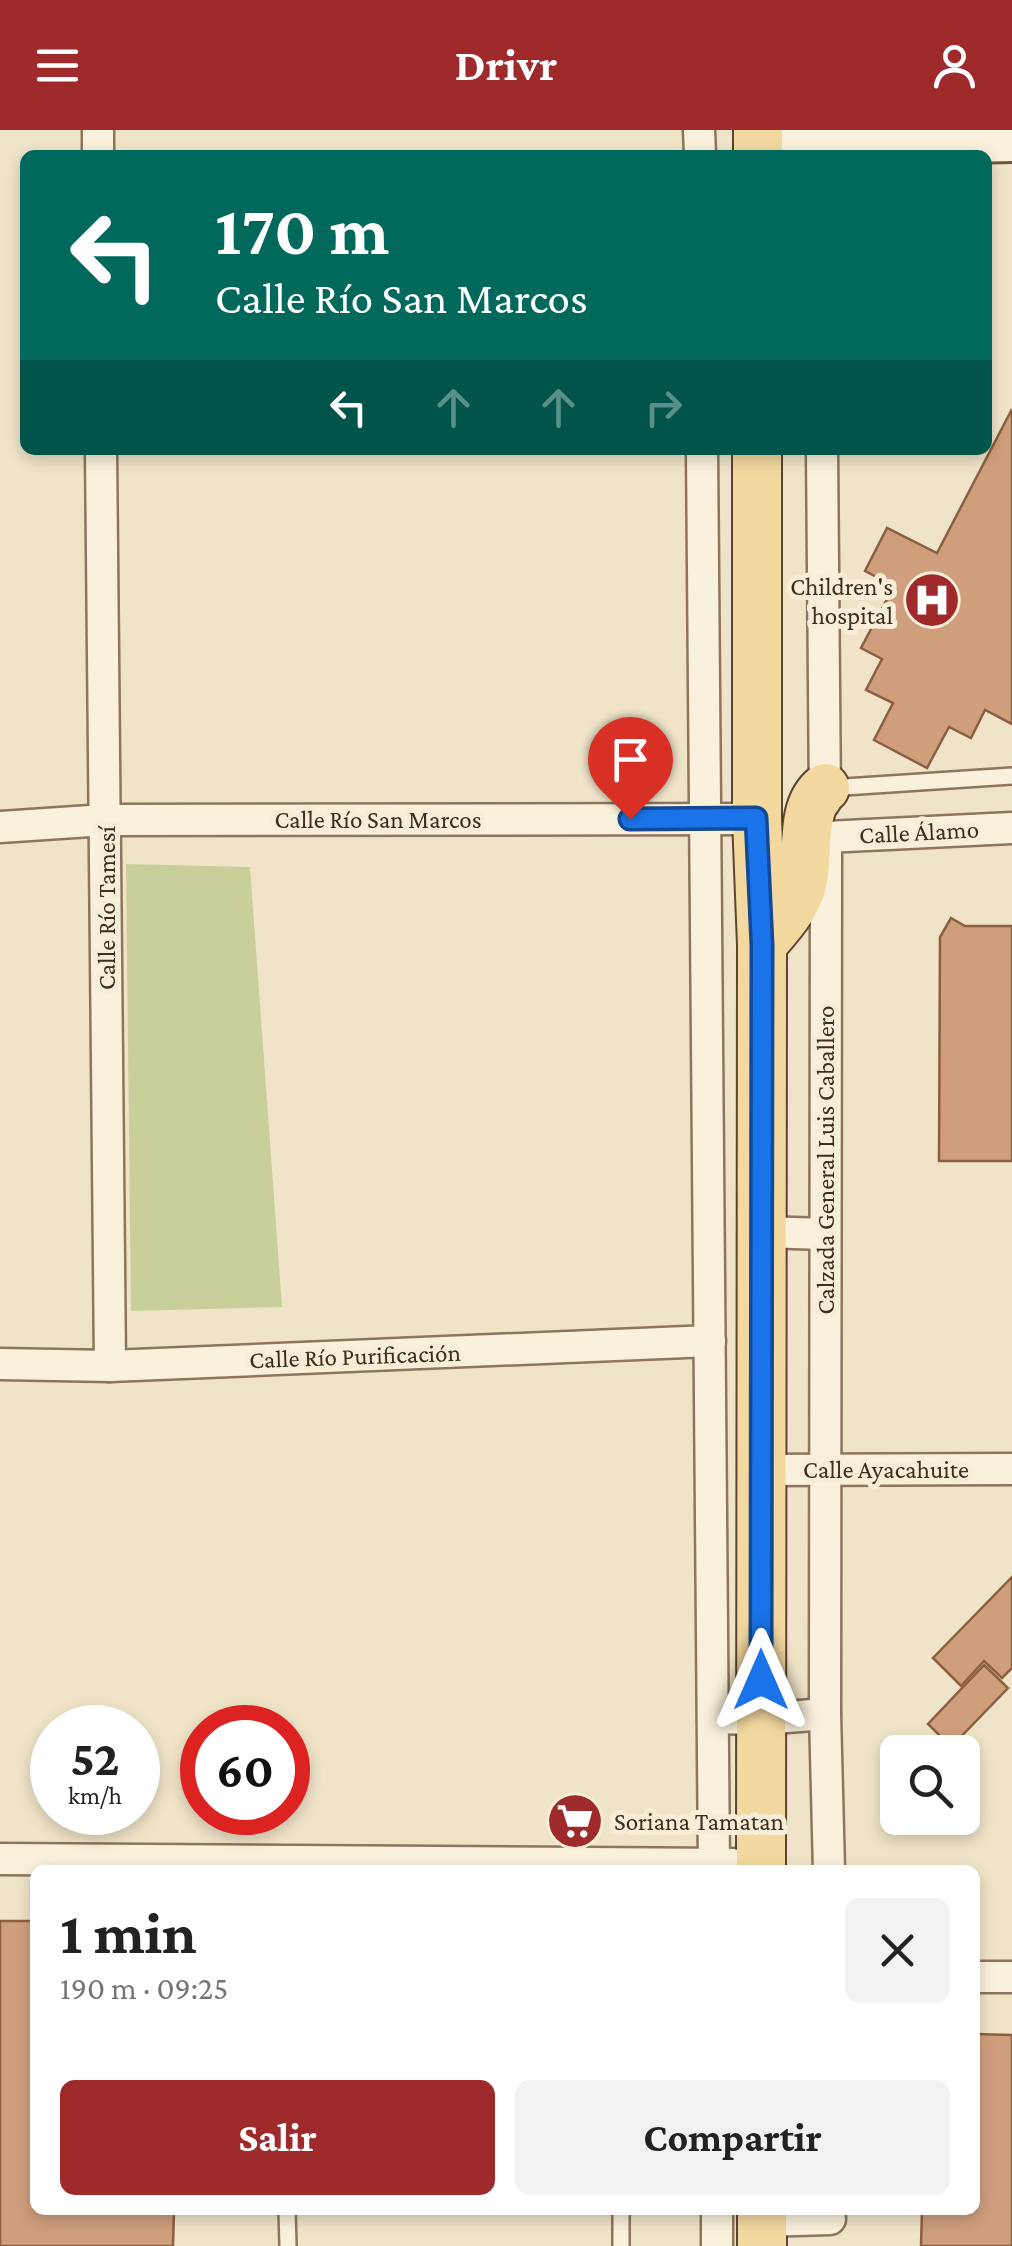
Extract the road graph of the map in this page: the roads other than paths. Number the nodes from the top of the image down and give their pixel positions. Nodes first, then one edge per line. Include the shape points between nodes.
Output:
1 (1012, 140) edge
2 (820, 143) edge
3 (758, 144) edge
4 (102, 455) edge
5 (702, 455) edge
6 (757, 455) edge
7 (822, 455) edge
8 (757, 559) junction
9 (703, 562) junction
10 (1012, 776) edge
11 (825, 788) junction
12 (756, 818) junction
13 (706, 819) junction
14 (105, 820) junction
15 (0, 826) edge
16 (1012, 828) edge
17 (826, 837) junction
18 (762, 945) junction
19 (760, 1067) junction
20 (708, 1068) junction
21 (760, 1232) junction
22 (825, 1234) junction
23 (710, 1341) junction
24 (0, 1364) edge
25 (110, 1366) junction
26 (1012, 1469) edge
27 (760, 1470) junction
28 (826, 1470) junction
29 (824, 1714) junction
30 (713, 1718) junction
31 (761, 1718) junction
32 (0, 1859) edge
33 (275, 1865) edge
34 (714, 1865) edge
35 (761, 1865) edge
36 (829, 1865) edge
37 (980, 1977) edge
38 (1012, 1977) edge
39 (286, 2215) edge
40 (621, 2215) edge
41 (751, 2222) edge
42 (830, 2225) edge
43 (288, 2246) edge
44 (621, 2246) edge
45 (717, 2246) edge

1 - 2 street
2 - 3 street
4 - 14 street, Calle Río Tamesí
5 - 9 street
6 - 8 main road
7 - 11 street, Calzada General Luis Caballero
8 - 9 street
8 - 12 main road
9 - 13 street
10 - 11 lane
11 - 17 street, Calzada General Luis Caballero
11 - 18 main road via 812,808 801,890
12 - 13 street, Calle Río San Marcos
12 - 18 main road
13 - 14 street, Calle Río San Marcos
13 - 20 street
14 - 15 street, Calle Río San Marcos
14 - 25 street, Calle Río Tamesí
16 - 17 street, Calle Álamo
17 - 22 street, Calzada General Luis Caballero
18 - 19 main road
19 - 20 street
19 - 21 main road
20 - 23 street
21 - 22 street
21 - 27 main road
22 - 28 street, Calzada General Luis Caballero
23 - 25 street, Calle Río Purificación
23 - 30 street
24 - 25 street, Calle Río Purificación
26 - 28 street, Calle Ayacahuite
27 - 28 street, Calle Ayacahuite
27 - 31 main road
28 - 29 street, Calzada General Luis Caballero
29 - 31 street
29 - 36 street, Calzada General Luis Caballero
30 - 31 street
30 - 34 street
31 - 35 main road
32 - 33 street
37 - 38 street
39 - 43 lane
40 - 44 lane
41 - 42 street
41 - 45 street

